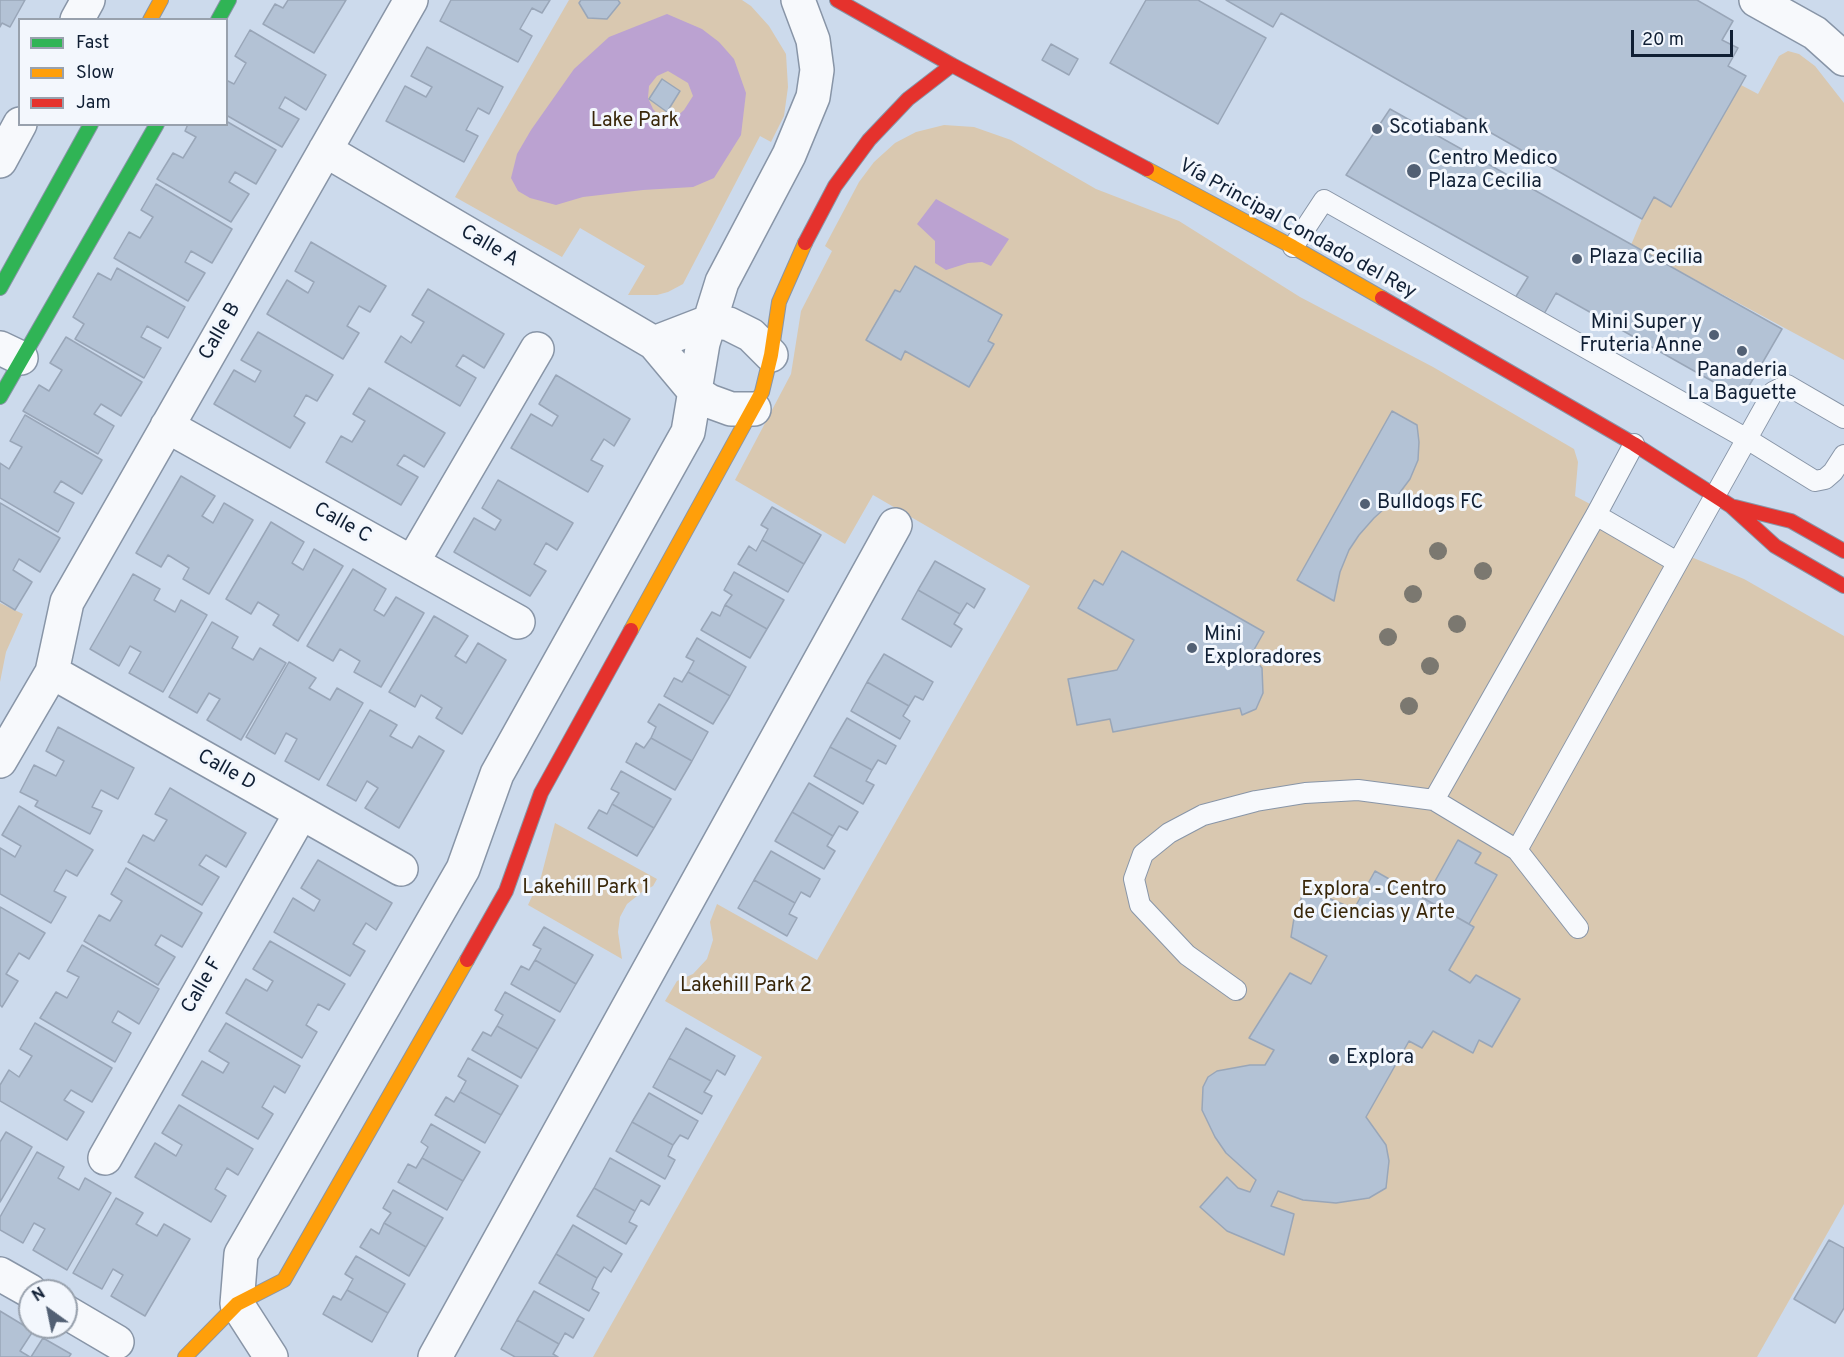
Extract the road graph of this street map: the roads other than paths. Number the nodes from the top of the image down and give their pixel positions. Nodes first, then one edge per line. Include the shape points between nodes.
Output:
1 (88, 0) edge
2 (161, 0) edge
3 (229, 0) edge
4 (411, 0) edge
5 (798, 0) edge
6 (837, 0) edge
7 (1756, 0) edge
8 (78, 18) edge
9 (151, 18) edge
10 (219, 18) edge
11 (1844, 59) edge
12 (952, 64) junction
13 (19, 126) edge
14 (90, 126) edge
15 (156, 126) edge
16 (325, 150) junction
17 (0, 161) edge
18 (1293, 247) junction
19 (0, 288) edge
20 (711, 321) junction
21 (654, 343) junction
22 (537, 350) dead end
23 (11, 353) edge
24 (771, 355) junction
25 (695, 392) junction
26 (0, 397) edge
27 (754, 409) junction
28 (1844, 418) edge
29 (167, 426) junction
30 (1747, 439) junction
31 (1634, 444) junction
32 (1844, 454) edge
33 (1714, 495) junction
34 (1731, 506) junction
35 (1596, 515) junction
36 (895, 525) dead end
37 (1844, 550) edge
38 (1677, 562) junction
39 (412, 563) junction
40 (1844, 586) edge
41 (518, 622) dead end
42 (52, 672) junction
43 (0, 761) edge
44 (1434, 800) junction
45 (302, 813) junction
46 (480, 821) junction
47 (523, 839) junction
48 (1517, 850) junction
49 (401, 869) dead end
50 (1578, 928) dead end
51 (1236, 990) dead end
52 (105, 1158) dead end
53 (0, 1274) edge
54 (18, 1284) edge
55 (237, 1304) junction
56 (78, 1319) edge
57 (117, 1342) dead end
58 (185, 1357) edge
59 (271, 1357) edge
60 (435, 1357) edge

1 - 8 street
2 - 9 street
3 - 10 street
4 - 16 street, Calle B
5 - 20 street via 813,40 817,70 813,97 789,155 722,282
6 - 12 street, Vía Principal Condado del Rey
7 - 11 street via 1815,33
12 - 18 street, Vía Principal Condado del Rey
12 - 24 street via 908,99 869,140 835,186 779,302
13 - 17 street
14 - 19 street
15 - 23 street
16 - 21 street, Calle A
16 - 29 street, Calle B
18 - 30 lane via 1324,200
18 - 31 street, Vía Principal Condado del Rey
20 - 21 street
20 - 24 street via 729,324 751,335
20 - 25 street
21 - 25 street, Calle A
22 - 39 street
23 - 26 street
24 - 27 street
25 - 27 street, Calle A via 731,409
25 - 46 street via 688,432 497,774
27 - 47 street via 541,793
28 - 30 lane via 1787,385 1773,392
29 - 39 street, Calle C
29 - 42 street, Calle B via 67,602
30 - 32 lane via 1815,481 1833,472
30 - 33 lane
31 - 33 street, Vía Principal Condado del Rey
31 - 35 lane
33 - 34 street, Vía Principal Condado del Rey
33 - 38 lane
34 - 37 street, Vía Principal Condado del Rey via 1791,521
34 - 40 street, Vía Principal Condado del Rey via 1775,546
35 - 38 lane
35 - 44 lane
36 - 60 street
38 - 48 lane
39 - 41 street, Calle C
42 - 43 street, Calle B
42 - 45 street, Calle D
44 - 48 lane
44 - 51 lane via 1359,790 1256,801 1203,815 1169,833 1143,854 1134,879 1140,905 1187,955
45 - 49 street, Calle D
45 - 52 street, Calle F
46 - 47 street
46 - 55 street via 463,869 241,1254
47 - 55 street via 506,891 284,1280
48 - 50 lane
53 - 54 street
55 - 58 street
55 - 59 street
56 - 57 street

